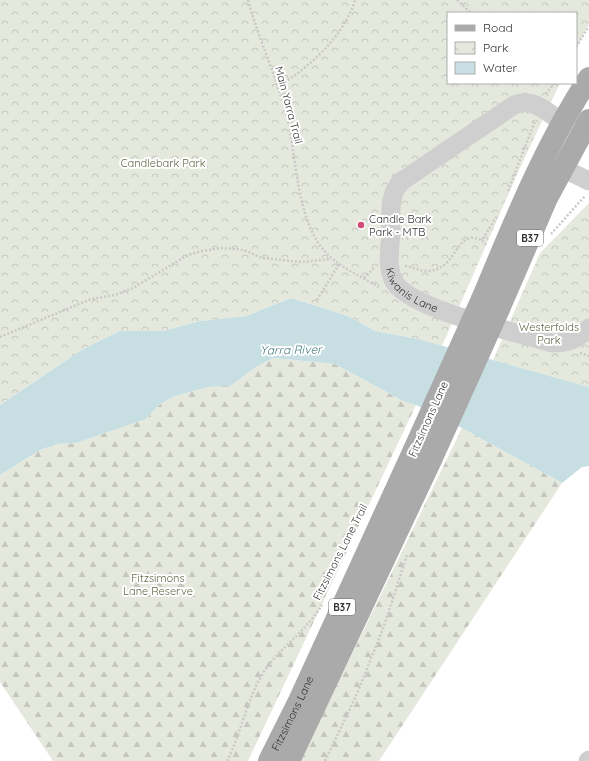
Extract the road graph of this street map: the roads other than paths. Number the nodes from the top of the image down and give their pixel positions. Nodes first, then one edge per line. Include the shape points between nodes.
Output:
1 (589, 78) edge
2 (589, 120) edge
3 (562, 122) junction
4 (562, 168) junction
5 (589, 181) edge
6 (491, 304) junction
7 (589, 328) edge
8 (422, 456) junction
9 (269, 761) edge
10 (289, 761) edge

1 - 3 main road, Fitzsimons Lane / B37
2 - 4 main road, Fitzsimons Lane / B37
3 - 6 main road, Fitzsimons Lane / B37 via 527,191
3 - 7 lane, Kiwanis Lane via 528,101 521,102 396,186 392,199 391,272 399,288 452,315 552,343 572,340
4 - 5 lane
4 - 6 main road, Fitzsimons Lane / B37
6 - 8 main road, Fitzsimons Lane / B37, bridge
8 - 9 main road, Fitzsimons Lane / B37
8 - 10 main road, Fitzsimons Lane / B37

